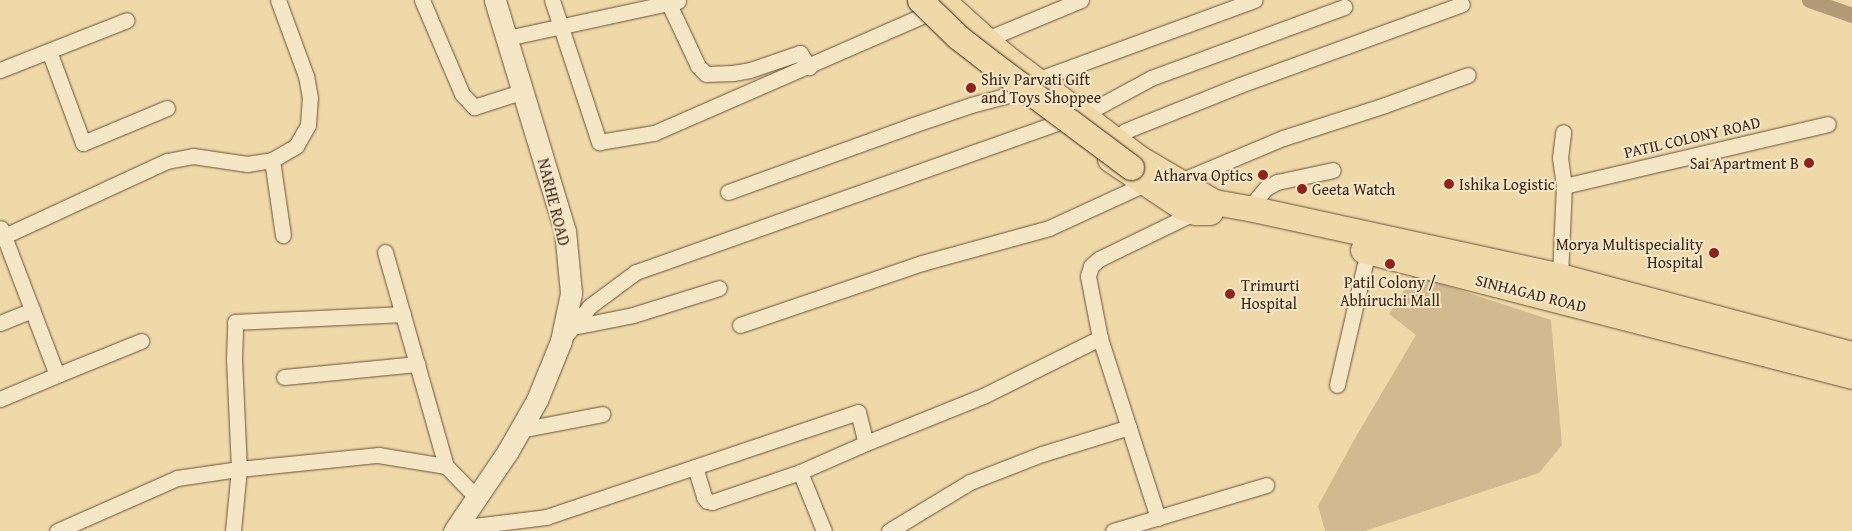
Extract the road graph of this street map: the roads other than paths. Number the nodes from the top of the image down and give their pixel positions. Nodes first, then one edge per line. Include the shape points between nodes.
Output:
1 (278, 0) edge
2 (422, 0) edge
3 (495, 0) edge
4 (552, 0) edge
5 (953, 0) edge
6 (1081, 0) edge
7 (1255, 0) edge
8 (674, 2) edge
9 (926, 3) edge
10 (1462, 4) dead end
11 (1344, 7) dead end
12 (127, 20) dead end
13 (561, 25) junction
14 (994, 36) junction
15 (507, 38) junction
16 (49, 51) junction
17 (809, 67) junction
18 (0, 70) edge
19 (1468, 75) dead end
20 (1047, 76) junction
21 (524, 91) junction
22 (1016, 93) junction
23 (167, 108) dead end
24 (1094, 109) junction
25 (1056, 123) junction
26 (1828, 124) dead end
27 (1125, 131) junction
28 (1563, 132) dead end
29 (272, 160) junction
30 (1139, 169) junction
31 (1333, 170) dead end
32 (1190, 177) junction
33 (1564, 186) junction
34 (728, 192) dead end
35 (1207, 208) junction
36 (1249, 208) junction
37 (1, 234) edge
38 (283, 235) dead end
39 (1368, 251) junction
40 (385, 252) dead end
41 (6, 260) edge
42 (1560, 276) junction
43 (719, 288) dead end
44 (32, 310) junction
45 (403, 314) junction
46 (0, 323) edge
47 (740, 325) dead end
48 (567, 334) junction
49 (1100, 338) junction
50 (141, 341) dead end
51 (1852, 354) edge
52 (417, 364) junction
53 (57, 375) junction
54 (1852, 376) edge
55 (284, 377) dead end
56 (1337, 385) dead end
57 (0, 399) edge
58 (602, 414) dead end
59 (1129, 427) junction
60 (520, 430) junction
61 (866, 442) junction
62 (446, 466) junction
63 (695, 467) junction
64 (239, 469) junction
65 (800, 472) junction
66 (1266, 485) dead end
67 (477, 498) junction
68 (1158, 518) junction
69 (455, 529) edge
70 (57, 531) edge
71 (233, 531) edge
72 (824, 531) edge
73 (889, 531) edge
74 (1112, 531) edge

1 - 29 street via 306,76 310,98 308,125 300,142
2 - 21 street via 462,94 474,107
3 - 15 street, NARHE ROAD
4 - 13 street
5 - 14 main road
6 - 14 street
7 - 20 street
8 - 13 street
8 - 17 street via 698,66 706,74 750,70 800,53
9 - 17 street
9 - 22 main road via 966,54
9 - 30 main road, bridge via 958,37
10 - 27 street
11 - 24 street via 1151,78
12 - 16 street
13 - 15 street
13 - 17 street via 599,142 654,133
14 - 20 main road
15 - 21 street, NARHE ROAD
16 - 18 street
16 - 23 street via 83,143
19 - 32 street via 1385,106 1274,141
20 - 24 main road
21 - 48 street, NARHE ROAD via 565,231 571,293
22 - 25 main road
22 - 34 street via 971,105
24 - 27 main road
25 - 30 main road
25 - 48 street via 636,272 590,306
26 - 33 street, PATIL COLONY ROAD
27 - 32 main road
28 - 33 street via 1560,158
29 - 37 street via 247,164 180,157
29 - 38 street
30 - 35 main road
30 - 47 street via 1049,228 922,262
31 - 36 street via 1277,182 1266,188
32 - 35 main road
33 - 42 street
35 - 36 main road, SINHAGAD ROAD
35 - 39 main road, SINHAGAD ROAD via 1231,219
35 - 49 street via 1098,259 1091,266 1088,276
36 - 42 main road, SINHAGAD ROAD
37 - 41 street
39 - 54 main road, SINHAGAD ROAD
39 - 56 street
40 - 45 street
41 - 44 street
42 - 51 main road, SINHAGAD ROAD
43 - 48 street
44 - 46 street
44 - 53 street
45 - 52 street
45 - 64 street via 235,322
48 - 60 street, NARHE ROAD
49 - 59 street
49 - 61 street via 983,396
50 - 53 street
52 - 55 street
52 - 62 street
53 - 57 street
58 - 60 street
59 - 68 street
59 - 73 street via 1042,454 970,482
60 - 67 street, NARHE ROAD
61 - 63 street via 858,412
61 - 65 street
62 - 64 street via 378,455
62 - 67 street
63 - 65 street via 704,497 712,502
63 - 69 street via 546,517
64 - 70 street via 177,478
64 - 71 street
65 - 72 street
66 - 68 street
67 - 69 street, NARHE ROAD
68 - 74 street

